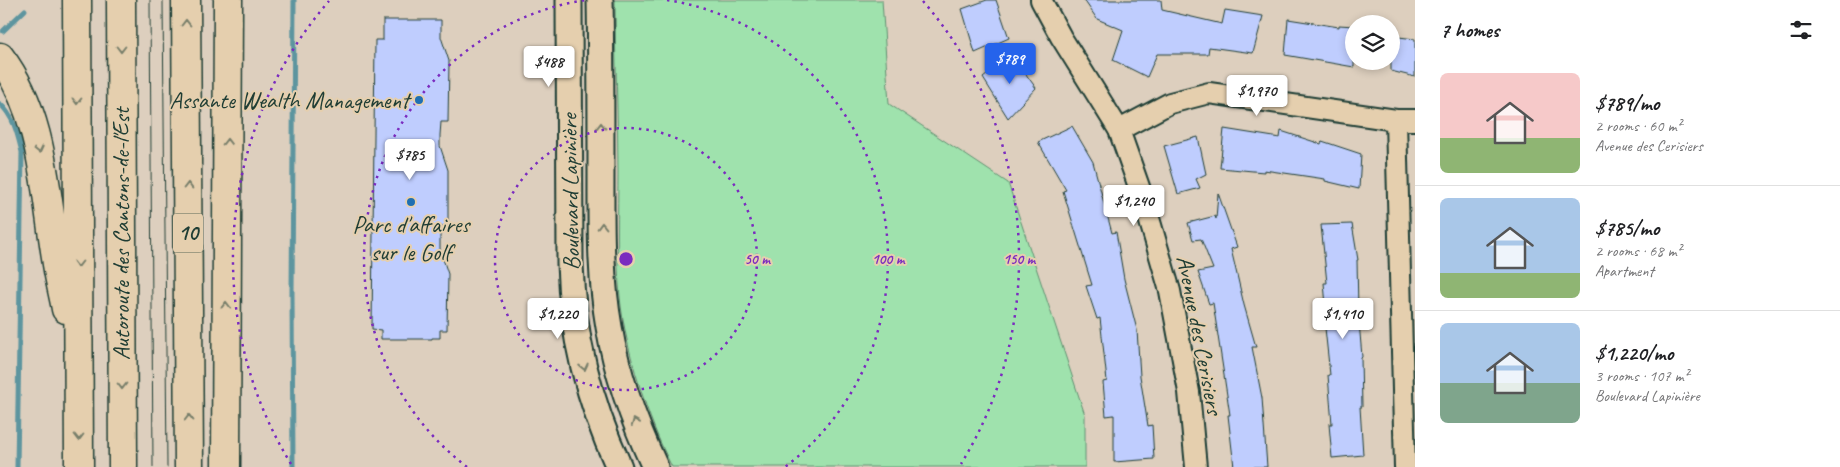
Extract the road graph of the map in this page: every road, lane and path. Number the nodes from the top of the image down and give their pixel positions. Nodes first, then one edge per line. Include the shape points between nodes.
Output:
1 (77, 0) edge
2 (121, 0) edge
3 (186, 0) edge
4 (228, 0) edge
5 (569, 0) edge
6 (600, 0) edge
7 (1041, 0) edge
8 (0, 57) edge
9 (1406, 120) edge
10 (1119, 130) junction
11 (79, 372) junction
12 (79, 467) edge
13 (122, 467) edge
14 (189, 467) edge
15 (226, 467) edge
16 (619, 467) edge
17 (655, 467) edge
18 (1196, 467) edge
19 (1405, 467) edge

1 -> 11 highway
2 -> 13 highway, Autoroute des Cantons-de-l'Est
14 -> 3 highway, 10
15 -> 4 highway
5 -> 16 main road, Boulevard Lapinière via 573,305 592,394
17 -> 6 main road, Boulevard Lapinière via 626,395 605,303
7 - 10 street, Avenue des Cerisiers
8 -> 11 highway via 21,92 38,146
9 - 10 street via 1209,93 1170,103
9 - 19 street
10 - 18 street, Avenue des Cerisiers via 1144,200 1170,291 1189,392
11 -> 12 highway

